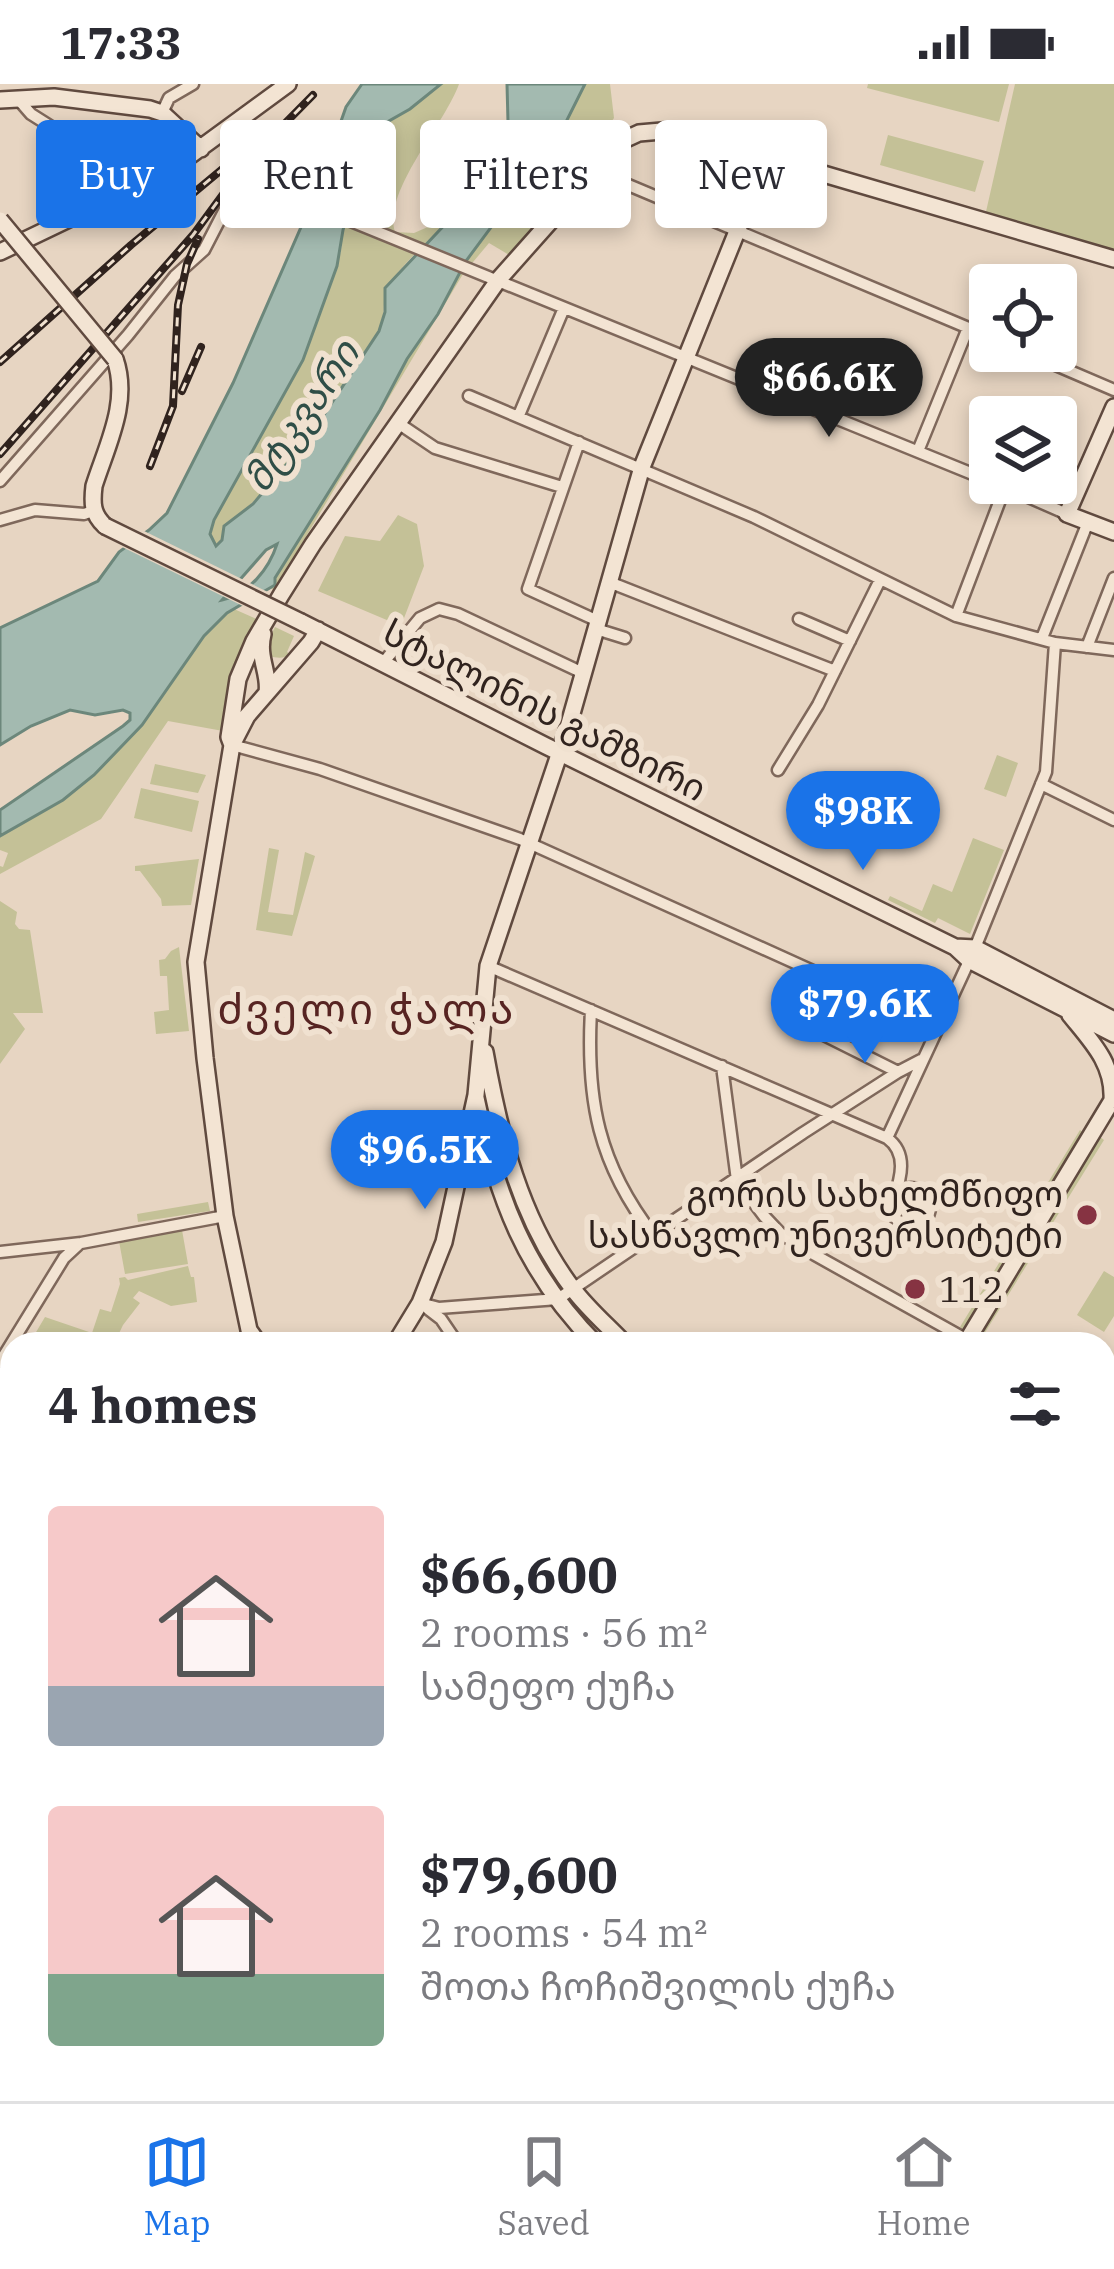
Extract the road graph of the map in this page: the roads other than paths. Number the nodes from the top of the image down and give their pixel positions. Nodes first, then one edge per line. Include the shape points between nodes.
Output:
1 (193, 84) edge
2 (282, 86) edge
3 (18, 99) junction
4 (0, 100) edge
5 (162, 113) junction
6 (40, 120) edge
7 (201, 149) junction
8 (196, 152) edge
9 (827, 175) edge
10 (631, 186) edge
11 (0, 220) edge
12 (42, 228) edge
13 (544, 228) edge
14 (737, 230) junction
15 (2, 246) edge
16 (1114, 259) edge
17 (499, 279) junction
18 (564, 308) junction
19 (968, 328) joint
20 (685, 357) junction
21 (1072, 372) edge
22 (1114, 390) edge
23 (469, 396) dead end
24 (1114, 407) edge
25 (519, 416) junction
26 (398, 423) junction
27 (580, 442) junction
28 (918, 451) junction
29 (642, 467) junction
30 (969, 472) edge
31 (0, 481) edge
32 (562, 487) junction
33 (991, 504) edge
34 (1044, 504) edge
35 (93, 511) junction
36 (1067, 514) junction
37 (0, 520) edge
38 (1088, 522) junction
39 (1114, 532) edge
40 (1114, 578) edge
41 (880, 580) junction
42 (609, 582) junction
43 (956, 616) junction
44 (800, 619) dead end
45 (265, 625) junction
46 (597, 625) junction
47 (310, 626) junction
48 (625, 638) dead end
49 (1042, 638) junction
50 (850, 641) junction
51 (1055, 643) junction
52 (1089, 647) junction
53 (1114, 650) edge
54 (296, 660) junction
55 (383, 663) junction
56 (263, 666) junction
57 (836, 671) junction
58 (583, 673) junction
59 (238, 682) junction
60 (264, 695) junction
61 (232, 745) junction
62 (559, 752) junction
63 (778, 770) dead end
64 (1041, 784) junction
65 (1114, 820) edge
66 (528, 843) junction
67 (972, 954) junction
68 (488, 966) junction
69 (591, 1010) junction
70 (1066, 1011) junction
71 (1114, 1020) edge
72 (1114, 1034) edge
73 (921, 1060) junction
74 (722, 1066) junction
75 (898, 1072) junction
76 (484, 1095) junction
77 (1113, 1098) edge
78 (833, 1115) junction
79 (887, 1138) junction
80 (463, 1152) junction
81 (488, 1153) junction
82 (737, 1180) junction
83 (905, 1184) junction
84 (528, 1213) junction
85 (225, 1216) junction
86 (510, 1221) junction
87 (654, 1236) junction
88 (81, 1243) junction
89 (52, 1245) junction
90 (0, 1252) edge
91 (64, 1258) junction
92 (566, 1294) junction
93 (420, 1303) junction
94 (18, 1332) edge
95 (251, 1332) edge
96 (402, 1332) edge
97 (450, 1332) edge
98 (589, 1332) edge
99 (611, 1332) edge
100 (949, 1332) edge
101 (975, 1332) edge

1 - 5 street via 169,98
2 - 7 street
3 - 4 street
3 - 5 street
3 - 6 street
5 - 7 street
7 - 8 street
9 - 16 street
10 - 14 street
11 - 35 street, bridge via 115,359 119,407
12 - 15 street
13 - 17 street
14 - 19 street
14 - 20 street
17 - 18 street
17 - 26 street
17 - 31 street via 245,178 204,250
18 - 20 street
18 - 25 street
19 - 28 street
20 - 28 street
20 - 29 street
21 - 22 street
23 - 25 street
24 - 36 street
25 - 27 street
26 - 32 street via 435,448
26 - 45 street
27 - 29 street
27 - 32 street
28 - 30 street
29 - 41 street
29 - 42 street
32 - 46 street via 528,589
33 - 43 street
34 - 36 street
35 - 37 street via 35,510
35 - 47 street, სტალინის გამზირი, bridge via 105,526
36 - 38 street
38 - 39 street
38 - 49 street
40 - 52 street
41 - 43 street
41 - 50 street
42 - 46 street
42 - 57 street
43 - 49 street
44 - 50 street
45 - 56 street
45 - 59 street
46 - 48 street
46 - 58 street
47 - 54 street
47 - 55 street, სტალინის გამზირი
49 - 51 street
50 - 57 street
51 - 52 street
51 - 64 street
52 - 53 street
54 - 56 street
54 - 60 street
55 - 58 street via 420,618 439,609
55 - 62 street, სტალინის გამზირი
56 - 59 street
56 - 60 street
57 - 63 street
58 - 62 street
59 - 60 street via 248,700
59 - 61 street
60 - 61 street
61 - 66 street
61 - 85 street via 196,957
62 - 66 street
62 - 67 street, სტალინის გამზირი
64 - 65 street
64 - 67 street
66 - 68 street
66 - 75 street via 835,981 816,1031
67 - 70 street, სტალინის გამზირი
67 - 71 street, სტალინის გამზირი
67 - 73 street
68 - 69 street
68 - 76 street
69 - 74 street
69 - 87 street via 598,1129 620,1186
70 - 72 street, სტალინის გამზირი
70 - 77 street via 1108,1065
73 - 75 street
73 - 79 street
74 - 78 street
74 - 82 street
75 - 78 street
76 - 80 street
76 - 81 street
76 - 84 street
77 - 101 street via 1105,1126
78 - 79 street
78 - 82 street
79 - 83 street via 898,1148
80 - 81 street
80 - 93 street via 444,1242
81 - 86 street
82 - 87 street
82 - 100 street via 780,1233
83 - 83 street via 928,1201 921,1223 910,1226 892,1211
84 - 86 street
84 - 92 street
85 - 88 street
85 - 95 street
86 - 92 street via 534,1268
87 - 92 street
88 - 89 street
88 - 91 street
89 - 90 street
89 - 91 street
91 - 94 street
92 - 93 street via 439,1308
92 - 98 street
92 - 99 street
93 - 96 street
93 - 97 street

